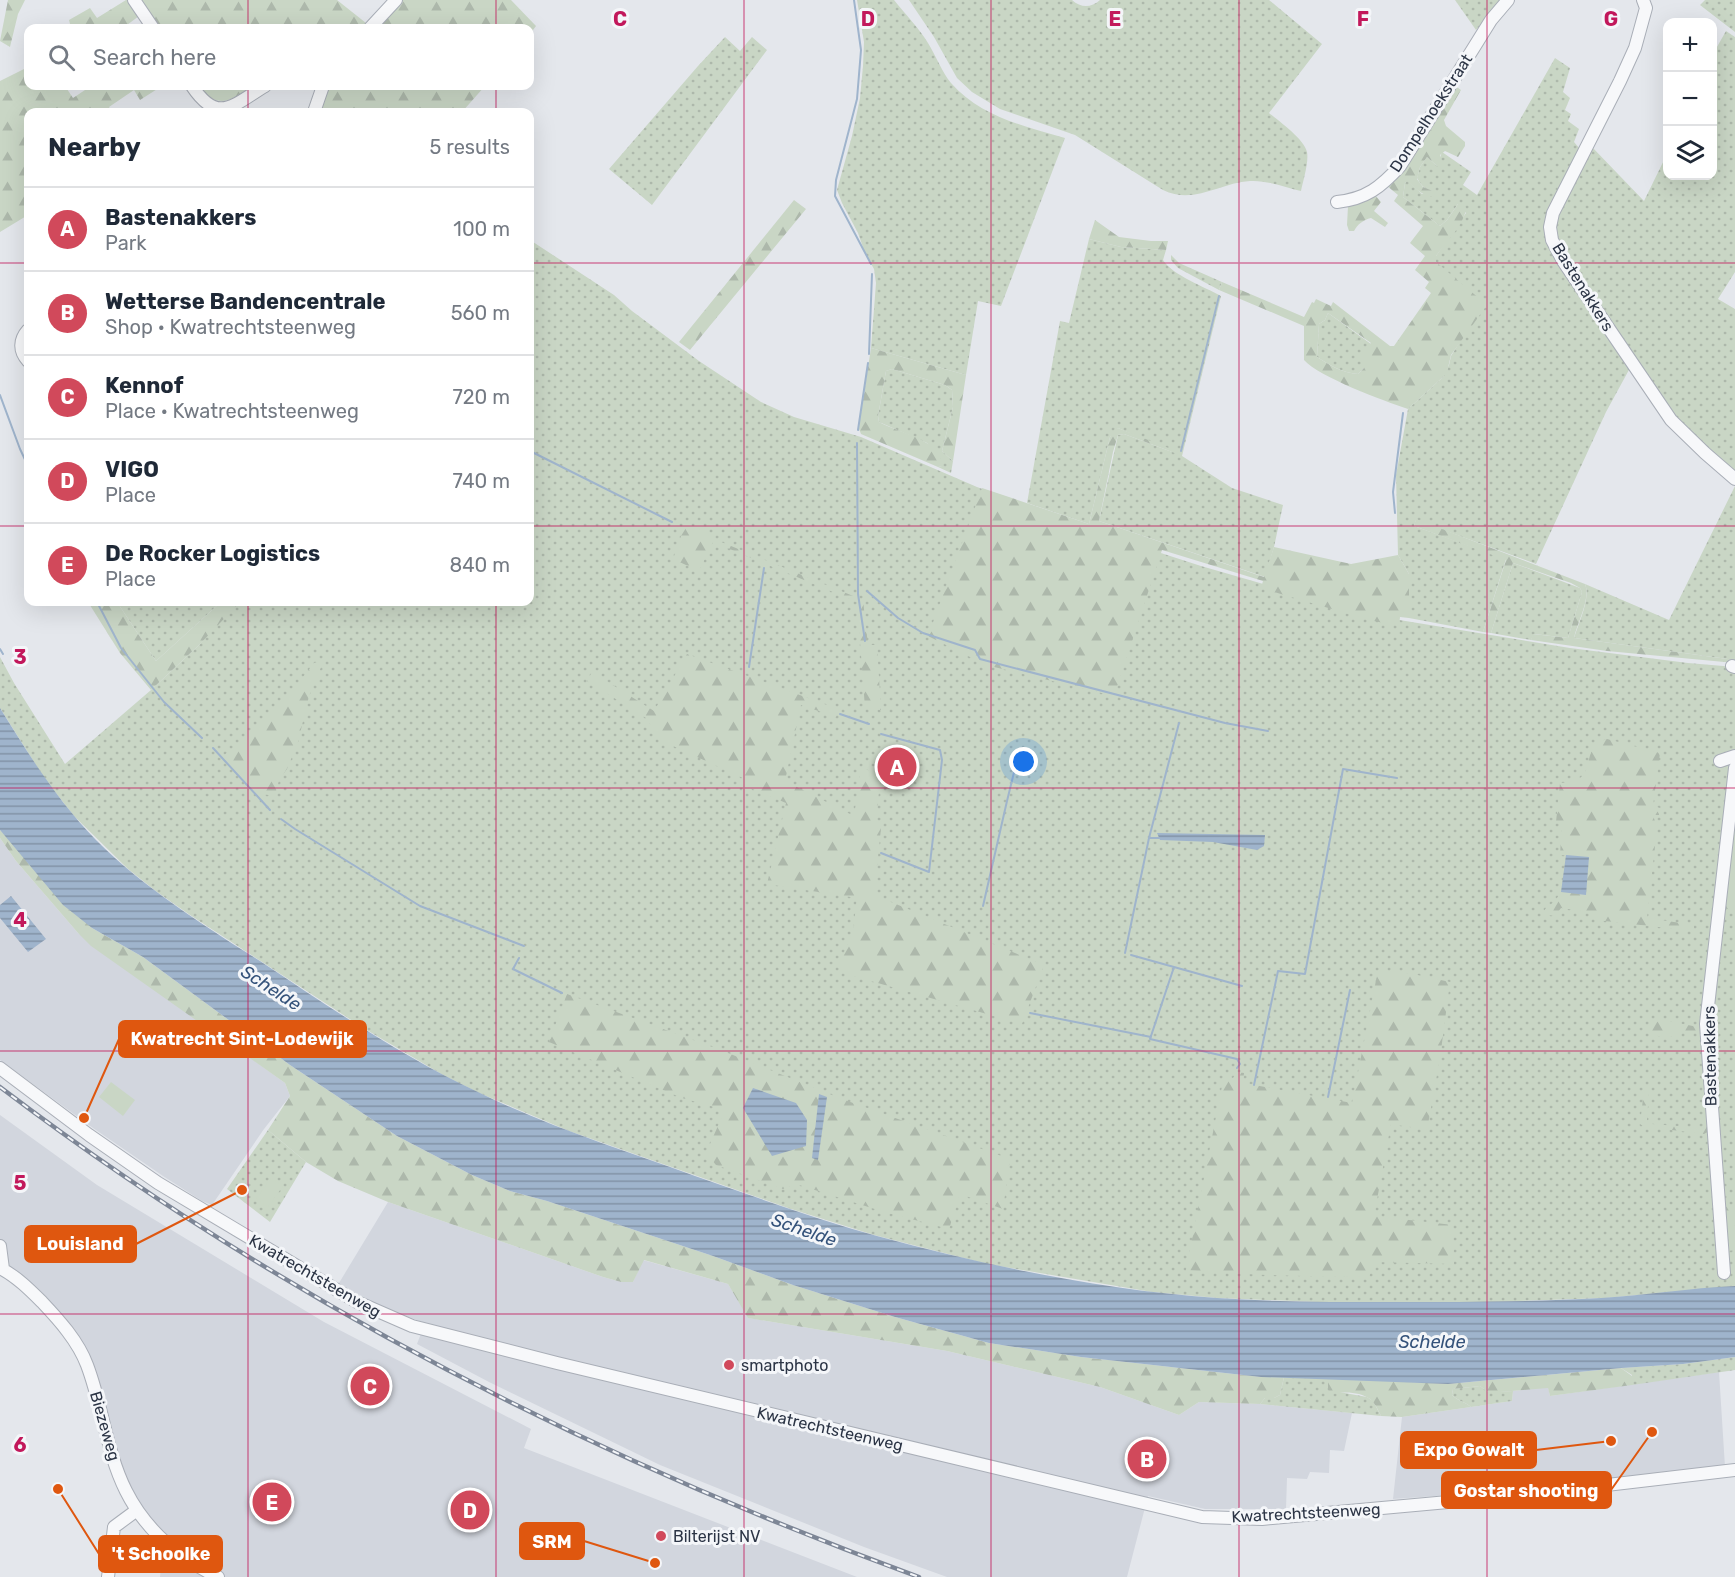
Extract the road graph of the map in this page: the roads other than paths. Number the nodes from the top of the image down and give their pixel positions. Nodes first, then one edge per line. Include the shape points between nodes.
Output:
1 (134, 0) edge
2 (396, 0) edge
3 (1508, 0) edge
4 (1643, 0) edge
5 (150, 24) edge
6 (374, 24) edge
7 (195, 90) edge
8 (258, 90) edge
9 (322, 90) edge
10 (216, 108) edge
11 (222, 108) edge
12 (315, 108) edge
13 (1337, 202) dead end
14 (24, 334) edge
15 (24, 355) edge
16 (1735, 479) edge
17 (1735, 756) edge
18 (1720, 761) dead end
19 (1735, 768) edge
20 (0, 1068) edge
21 (0, 1246) edge
22 (2, 1269) edge
23 (1724, 1273) dead end
24 (1735, 1470) edge
25 (137, 1510) junction
26 (108, 1577) edge
27 (218, 1577) edge

1 - 5 street
2 - 6 street
3 - 13 street, Dompelhoekstraat via 1491,20 1400,166 1371,192
4 - 16 street, Bastenakkers via 1646,8 1635,48 1553,213 1552,240 1671,420
7 - 10 street via 207,105
8 - 11 street
9 - 12 street
14 - 15 street
17 - 18 street
19 - 23 street, Bastenakkers via 1706,1024
20 - 24 street, Kwatrechtsteenweg via 158,1183 357,1302 412,1326 1192,1515 1262,1519 1514,1496
21 - 22 street
22 - 25 street, Biezeweg via 33,1292 76,1344 87,1364 113,1460
25 - 26 street via 114,1527
25 - 27 street, Biezeweg via 173,1550

